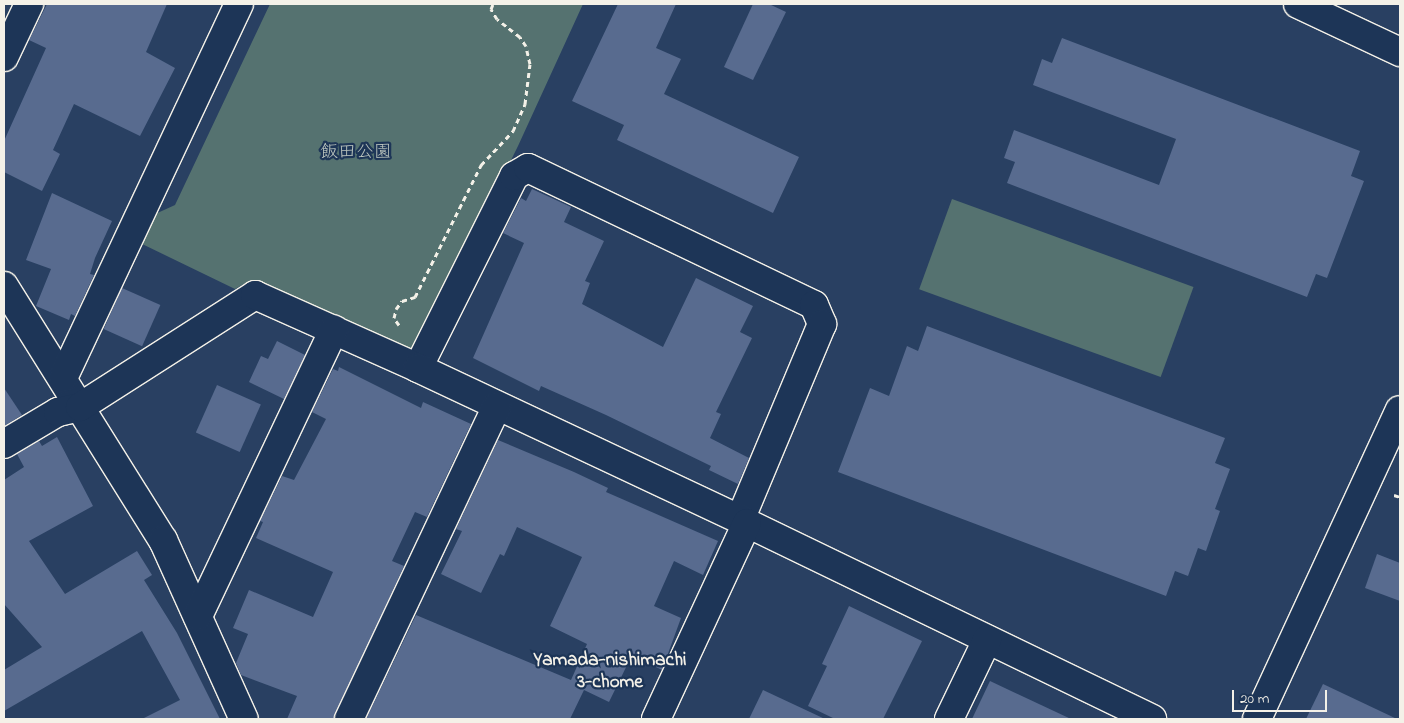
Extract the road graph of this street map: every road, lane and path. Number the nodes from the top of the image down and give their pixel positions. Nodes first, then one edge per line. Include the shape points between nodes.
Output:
1 (29, 4) edge
2 (239, 4) edge
3 (493, 4) edge
4 (1298, 4) edge
5 (1400, 52) edge
6 (4, 57) edge
7 (4, 286) edge
8 (334, 330) junction
9 (405, 331) dead end
10 (418, 368) junction
11 (63, 378) junction
12 (497, 406) junction
13 (80, 407) junction
14 (1400, 410) edge
15 (4, 444) edge
16 (744, 522) junction
17 (198, 616) junction
18 (987, 640) junction
19 (244, 719) edge
20 (350, 719) edge
21 (656, 719) edge
22 (949, 719) edge
23 (1152, 719) edge
24 (1257, 719) edge

1 - 6 street
2 - 11 street
3 - 9 path via 491,9 497,19 526,46 530,64 525,104 513,131 481,164 415,297 402,301 396,309 394,318
4 - 5 street
7 - 11 street
8 - 10 street
8 - 13 street via 254,295
8 - 17 street
10 - 12 street
10 - 16 street via 514,176 528,168 814,305 822,324
11 - 13 street
12 - 16 street
12 - 20 street
13 - 15 street via 58,412
13 - 17 street via 163,540
14 - 24 street
16 - 18 street
16 - 21 street
17 - 19 street
18 - 22 street
18 - 23 street

